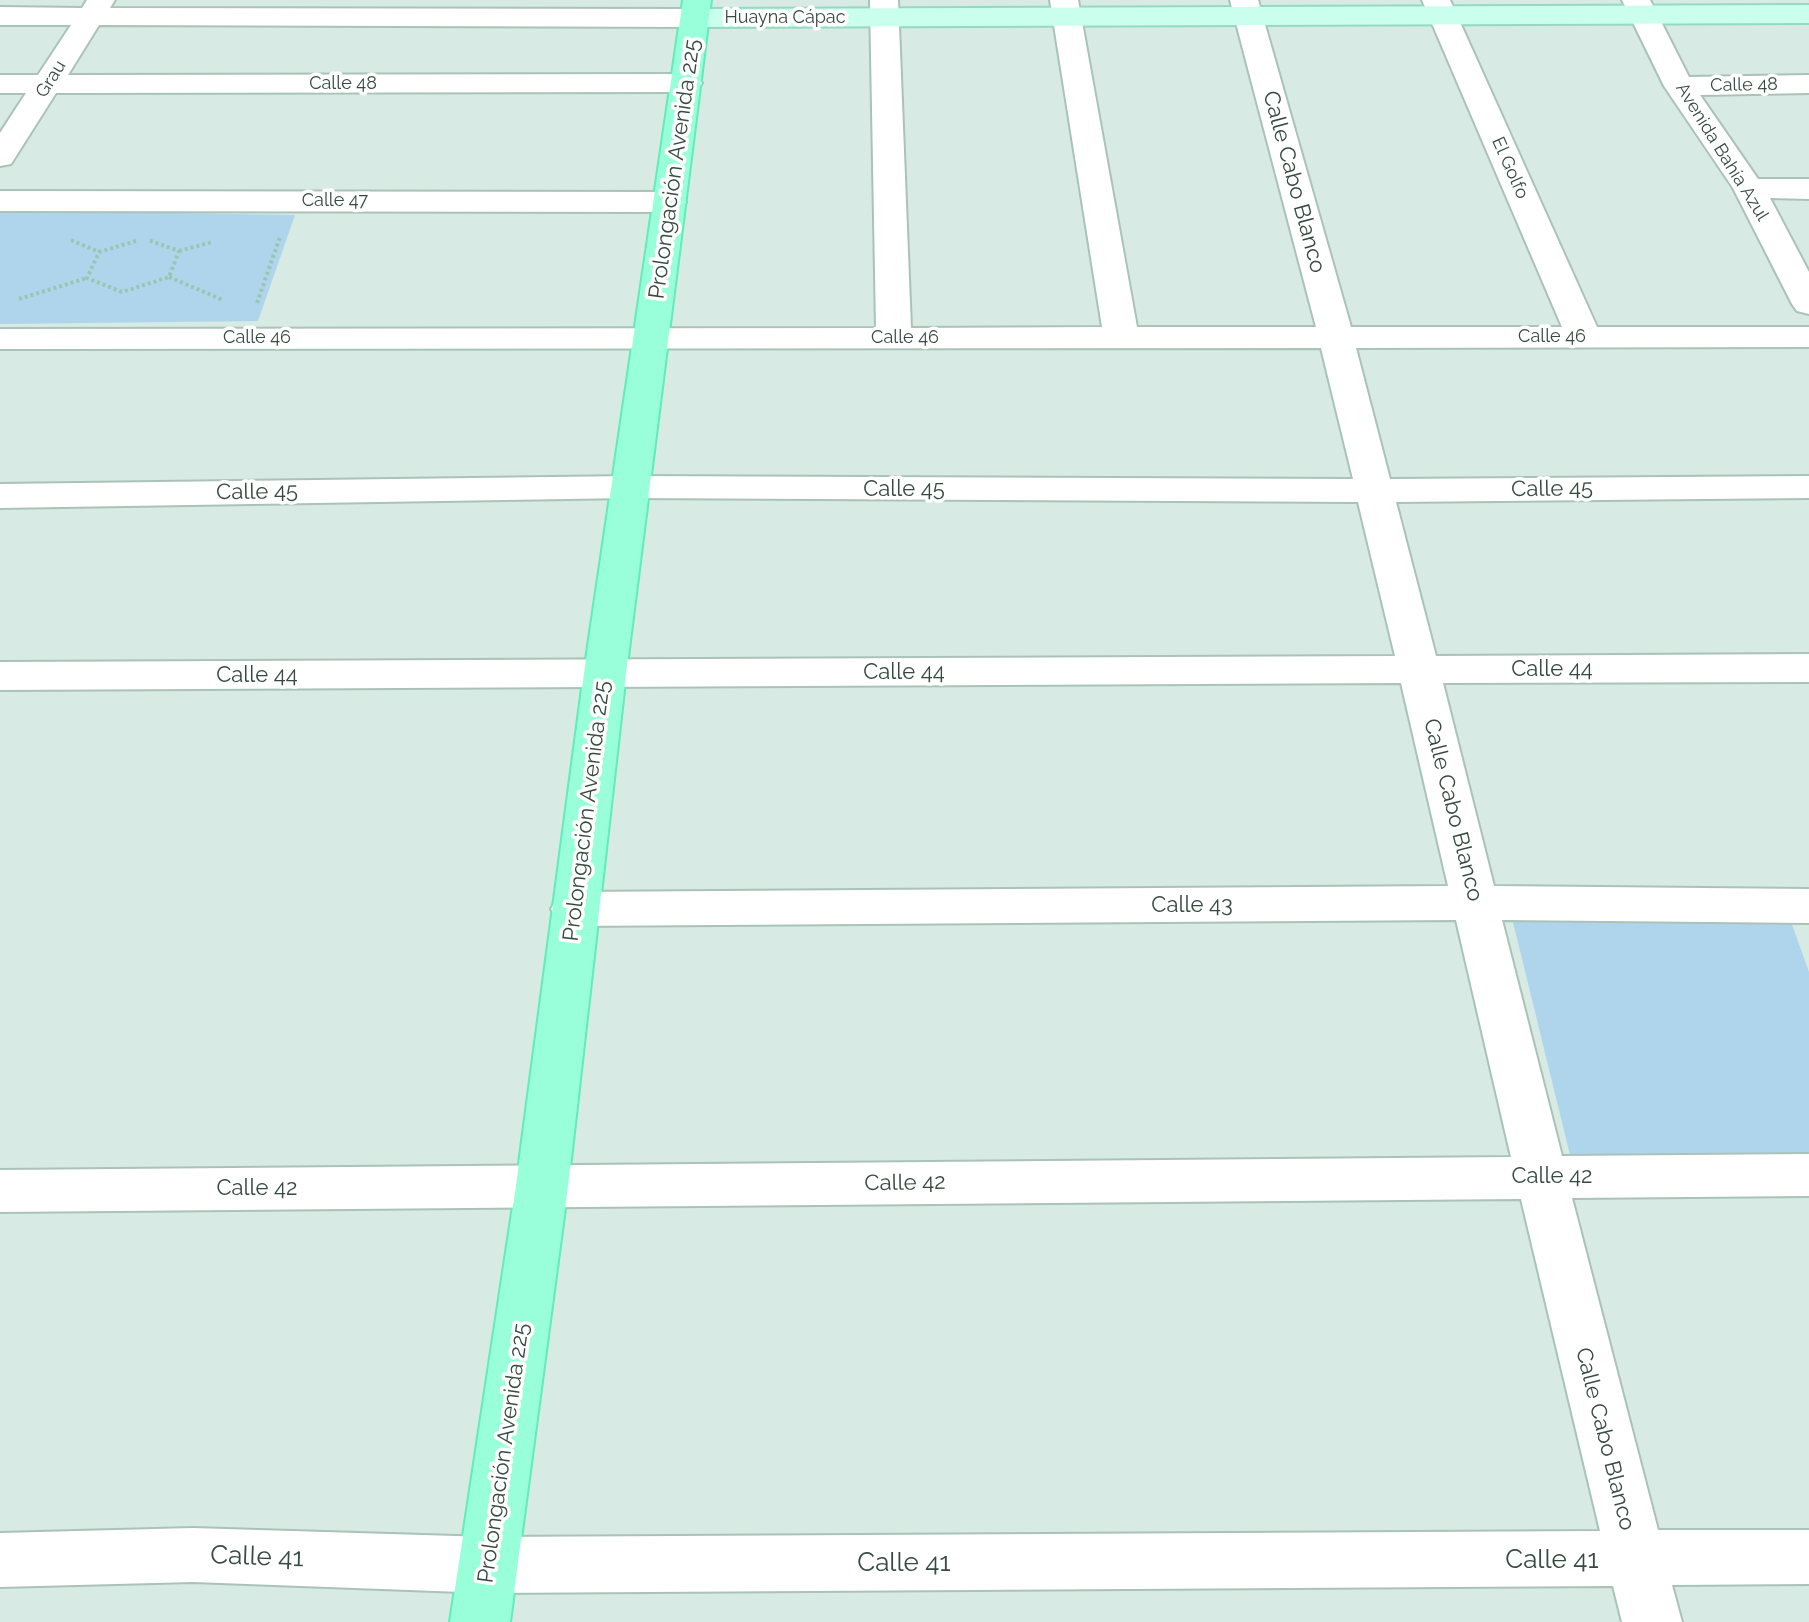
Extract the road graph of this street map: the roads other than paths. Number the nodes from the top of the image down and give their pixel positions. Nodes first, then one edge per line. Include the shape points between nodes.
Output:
1 (1246, 7) edge
2 (1440, 7) edge
3 (1639, 7) edge
4 (96, 8) edge
5 (884, 8) edge
6 (1066, 8) edge
7 (696, 9) edge
8 (1809, 14) edge
9 (0, 16) edge
10 (687, 83) junction
11 (0, 84) edge
12 (48, 84) junction
13 (1809, 84) edge
14 (1679, 86) junction
15 (0, 157) edge
16 (1749, 188) junction
17 (1809, 189) edge
18 (0, 201) edge
19 (670, 202) junction
20 (1809, 304) edge
21 (1121, 337) junction
22 (1336, 337) junction
23 (1584, 337) junction
24 (1809, 337) edge
25 (651, 338) junction
26 (894, 338) junction
27 (0, 339) edge
28 (631, 487) junction
29 (1809, 487) edge
30 (1374, 491) junction
31 (0, 496) edge
32 (1809, 668) edge
33 (1418, 670) junction
34 (605, 673) junction
35 (0, 676) edge
36 (1476, 903) junction
37 (1809, 906) edge
38 (574, 909) junction
39 (1809, 1175) edge
40 (1539, 1176) junction
41 (542, 1186) junction
42 (0, 1191) edge
43 (1809, 1557) edge
44 (0, 1560) edge
45 (1636, 1560) junction
46 (489, 1565) junction
47 (480, 1622) edge
48 (1652, 1622) edge

1 - 2 main road, Huayna Cápac
1 - 6 main road, Huayna Cápac
1 - 22 street, Calle Cabo Blanco
2 - 3 main road, Huayna Cápac
2 - 23 street, El Golfo
3 - 8 main road, Huayna Cápac
3 - 14 street, Avenida Bahía Azul
4 - 7 street, Huayna Cápac
4 - 9 street, Huayna Cápac
4 - 12 street, Grau
5 - 6 main road, Huayna Cápac
5 - 7 main road, Huayna Cápac
5 - 26 street
6 - 21 street
7 - 10 main road, Prolongación Avenida 225
10 - 12 street, Calle 48
10 - 19 main road, Prolongación Avenida 225
11 - 12 street, Calle 48
12 - 15 street, Grau
13 - 14 street, Calle 48
14 - 16 street, Avenida Bahía Azul
16 - 17 street
16 - 20 street, Avenida Bahía Azul
18 - 19 street, Calle 47
19 - 25 main road, Prolongación Avenida 225
21 - 22 street, Calle 46
21 - 26 street, Calle 46
22 - 23 street, Calle 46
22 - 30 street, Calle Cabo Blanco
23 - 24 street, Calle 46
25 - 26 street, Calle 46
25 - 27 street, Calle 46
25 - 28 main road, Prolongación Avenida 225
28 - 30 street, Calle 45
28 - 31 street, Calle 45
28 - 34 main road, Prolongación Avenida 225
29 - 30 street, Calle 45
30 - 33 street, Calle Cabo Blanco
32 - 33 street, Calle 44
33 - 34 street, Calle 44
33 - 36 street, Calle Cabo Blanco
34 - 35 street, Calle 44
34 - 38 main road, Prolongación Avenida 225
36 - 37 street, Calle 43
36 - 38 street, Calle 43
36 - 40 street, Calle Cabo Blanco
38 - 41 main road, Prolongación Avenida 225
39 - 40 street, Calle 42
40 - 41 street, Calle 42
40 - 45 street, Calle Cabo Blanco
41 - 42 street, Calle 42
41 - 46 main road, Prolongación Avenida 225
43 - 45 street, Calle 41
44 - 46 street, Calle 41 via 193,1555
45 - 46 street, Calle 41
45 - 48 street, Calle Cabo Blanco
46 - 47 main road, Prolongación Avenida 225

